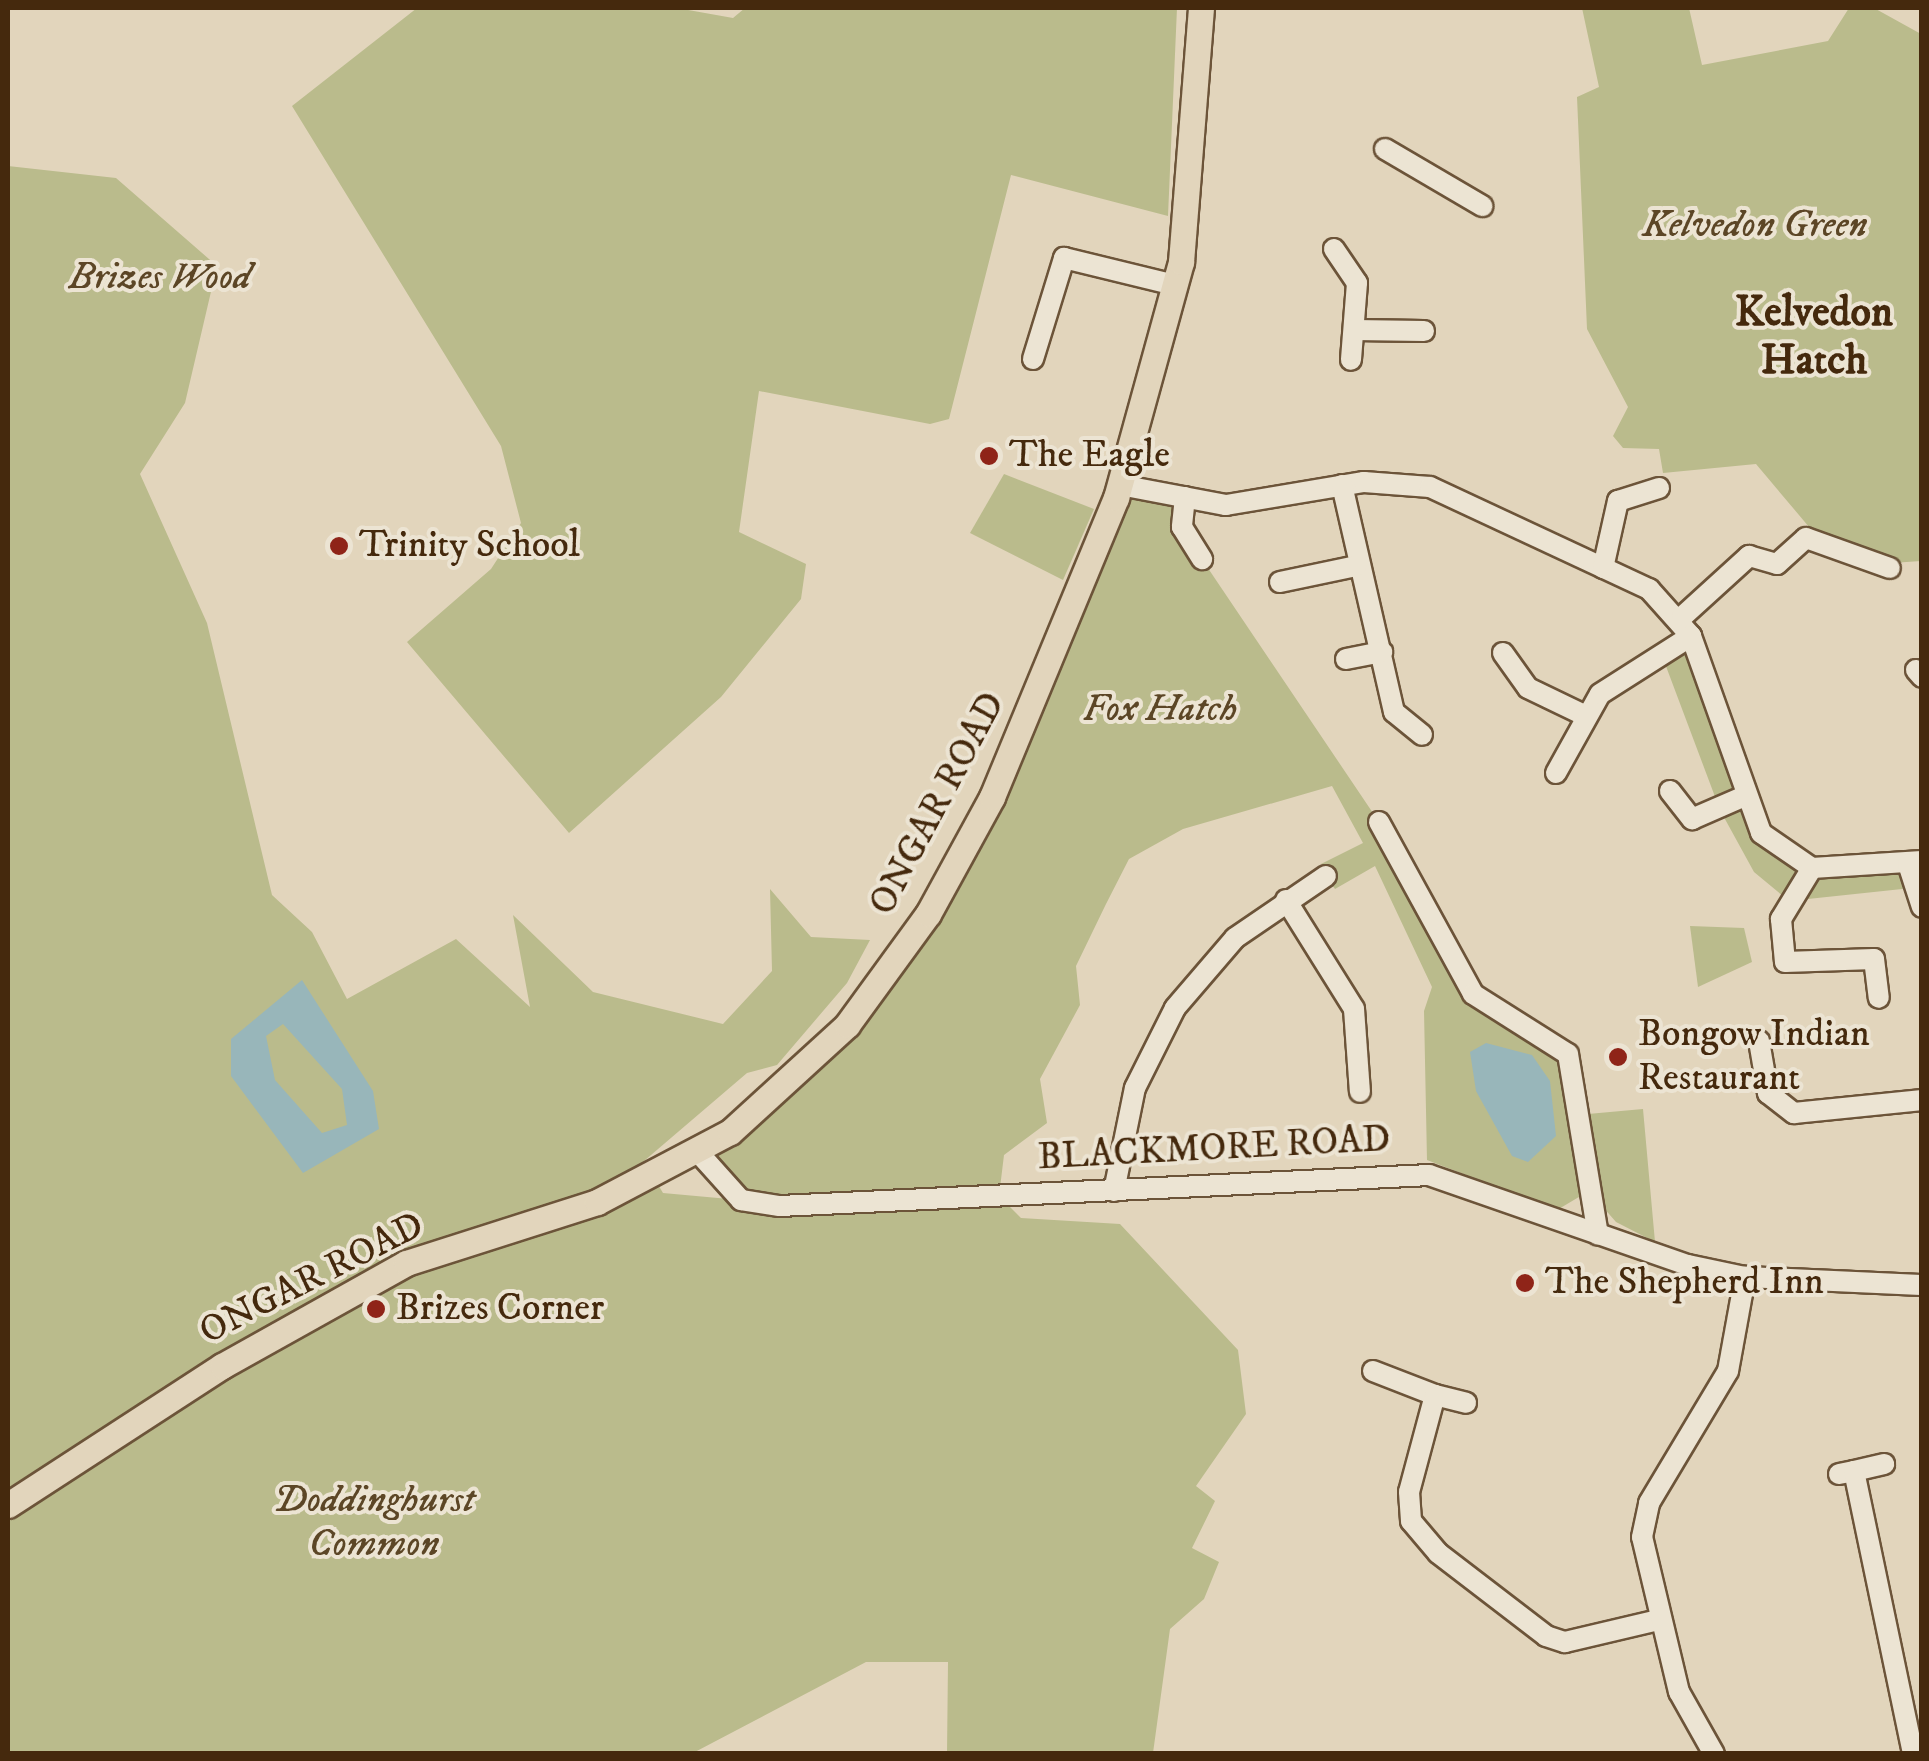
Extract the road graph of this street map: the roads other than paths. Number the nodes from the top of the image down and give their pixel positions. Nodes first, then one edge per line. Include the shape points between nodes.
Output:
1 (1202, 8) edge
2 (1385, 149) dead end
3 (1482, 206) dead end
4 (1334, 248) dead end
5 (1175, 285) junction
6 (1354, 330) junction
7 (1424, 331) dead end
8 (1033, 360) dead end
9 (1351, 360) dead end
10 (1120, 484) junction
11 (1342, 485) junction
12 (1660, 488) dead end
13 (1185, 497) junction
14 (1202, 558) dead end
15 (1356, 566) junction
16 (1603, 568) junction
17 (1890, 568) dead end
18 (1280, 582) dead end
19 (1686, 626) junction
20 (1382, 652) junction
21 (1503, 653) dead end
22 (1346, 659) dead end
23 (1586, 716) junction
24 (1422, 735) dead end
25 (1556, 774) dead end
26 (1742, 786) junction
27 (1670, 791) dead end
28 (1379, 822) dead end
29 (1915, 863) edge
30 (1812, 868) junction
31 (1326, 876) dead end
32 (1286, 900) junction
33 (1922, 907) edge
34 (1879, 998) dead end
35 (1758, 1041) dead end
36 (1360, 1092) dead end
37 (1922, 1100) edge
38 (697, 1150) junction
39 (1114, 1190) junction
40 (1598, 1235) junction
41 (1745, 1276) junction
42 (1922, 1285) edge
43 (1373, 1371) dead end
44 (1435, 1396) junction
45 (1466, 1404) dead end
46 (1884, 1464) dead end
47 (8, 1504) edge
48 (1660, 1620) junction
49 (1714, 1754) edge
50 (1913, 1754) edge

1 - 5 main road, ONGAR ROAD via 1197,126
2 - 3 street
4 - 6 street via 1358,284
5 - 8 street via 1064,258
5 - 10 main road, ONGAR ROAD
6 - 7 street
6 - 9 street
10 - 13 street
10 - 38 main road, ONGAR ROAD via 998,784 928,914 801,1076
11 - 13 street via 1226,505
11 - 15 street
11 - 16 street via 1430,487
12 - 16 street via 1618,501
13 - 14 street via 1182,527
15 - 18 street
15 - 20 street
16 - 19 street
17 - 19 street via 1806,538 1776,564 1741,561
19 - 23 street via 1620,676
19 - 26 street
20 - 22 street
20 - 24 street via 1394,712
21 - 23 street via 1528,688
23 - 25 street
26 - 27 street via 1692,819
26 - 30 street via 1761,834
28 - 40 street via 1473,994 1568,1054
29 - 30 street
29 - 33 street
30 - 34 street via 1781,918 1785,962 1874,958
31 - 32 street
32 - 36 street via 1354,1009
32 - 39 street via 1235,938 1158,1037 1130,1106
35 - 37 street via 1768,1093 1794,1113
38 - 39 street, BLACKMORE ROAD via 741,1200 780,1206
38 - 47 main road, ONGAR ROAD via 597,1202 406,1263 222,1366
39 - 40 street, BLACKMORE ROAD via 1429,1175
40 - 41 street, BLACKMORE ROAD
41 - 42 street, BLACKMORE ROAD
41 - 48 street via 1728,1371 1648,1502 1642,1537
43 - 44 street
44 - 45 street
44 - 48 street via 1408,1492 1411,1522 1438,1553 1546,1636 1565,1642
46 - 50 street via 1847,1472
48 - 49 street via 1679,1692

